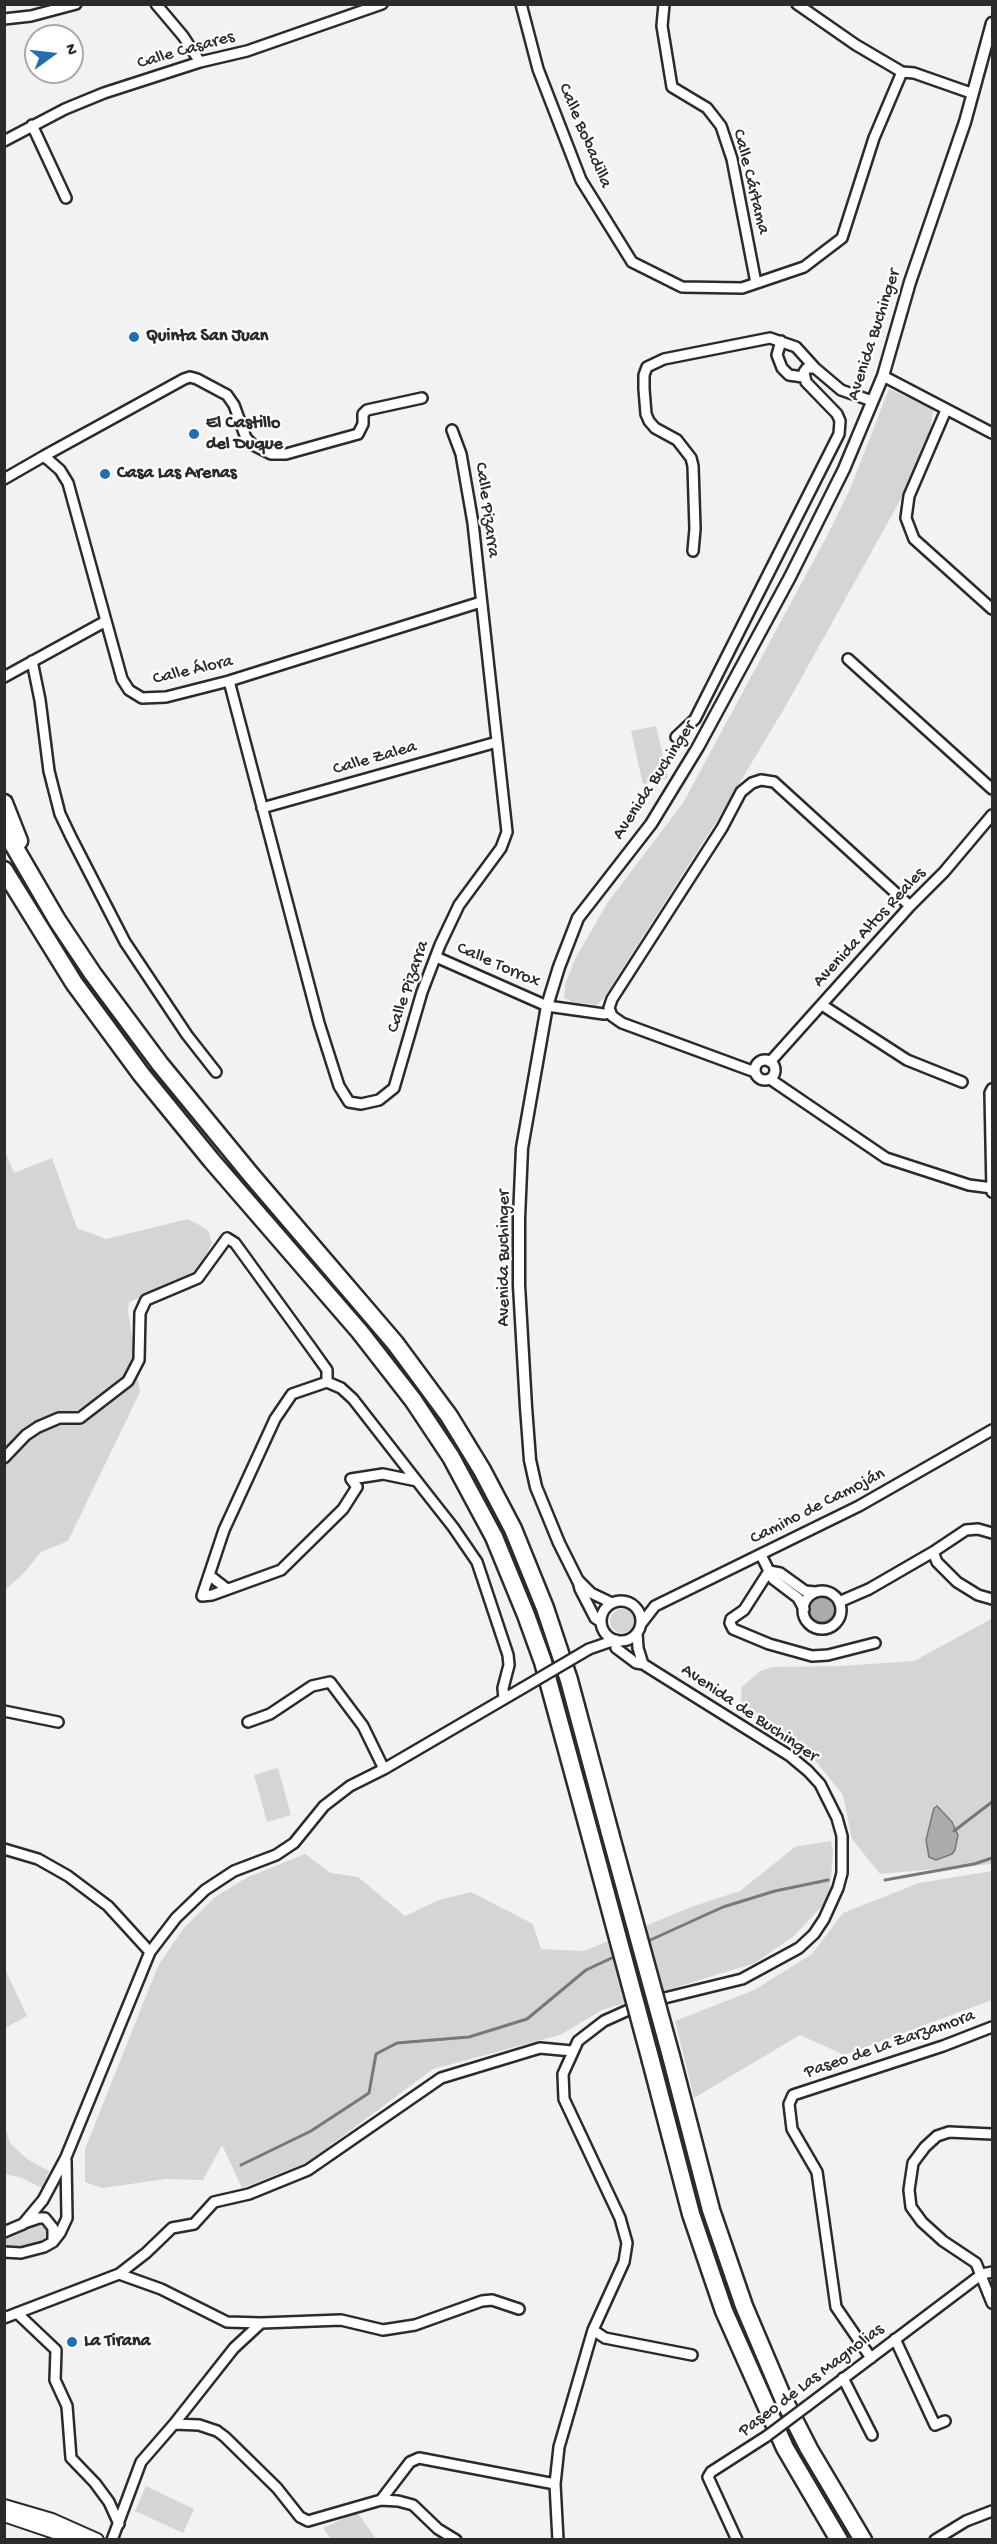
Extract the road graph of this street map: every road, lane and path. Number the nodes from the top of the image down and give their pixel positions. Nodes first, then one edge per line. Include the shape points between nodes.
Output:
1 (76, 4) edge
2 (156, 4) edge
3 (382, 4) edge
4 (521, 4) edge
5 (664, 4) edge
6 (797, 4) edge
7 (4, 19) edge
8 (993, 23) edge
9 (200, 63) junction
10 (902, 72) junction
11 (974, 89) junction
12 (32, 125) junction
13 (4, 141) edge
14 (66, 198) dead end
15 (756, 283) junction
16 (781, 341) junction
17 (815, 368) junction
18 (883, 376) junction
19 (803, 377) junction
20 (422, 398) dead end
21 (872, 401) junction
22 (946, 410) junction
23 (452, 430) dead end
24 (993, 433) edge
25 (44, 456) junction
26 (4, 479) edge
27 (693, 551) dead end
28 (481, 602) junction
29 (993, 609) edge
30 (106, 621) junction
31 (848, 659) dead end
32 (32, 661) junction
33 (4, 677) edge
34 (229, 681) junction
35 (676, 737) dead end
36 (497, 742) junction
37 (993, 789) edge
38 (4, 803) edge
39 (262, 808) junction
40 (993, 815) edge
41 (4, 829) edge
42 (24, 865) junction
43 (4, 870) edge
44 (910, 906) junction
45 (436, 957) junction
46 (822, 1005) junction
47 (547, 1006) junction
48 (610, 1013) junction
49 (770, 1062) junction
50 (216, 1072) dead end
51 (755, 1072) junction
52 (770, 1079) junction
53 (962, 1082) dead end
54 (993, 1089) edge
55 (992, 1190) edge
56 (327, 1382) junction
57 (993, 1430) edge
58 (4, 1458) edge
59 (417, 1481) junction
60 (992, 1531) edge
61 (933, 1552) junction
62 (761, 1555) junction
63 (769, 1571) junction
64 (209, 1575) junction
65 (578, 1581) junction
66 (227, 1589) junction
67 (815, 1592) junction
68 (993, 1599) edge
69 (840, 1602) junction
70 (612, 1603) junction
71 (635, 1606) junction
72 (655, 1606) junction
73 (804, 1609) junction
74 (601, 1624) junction
75 (639, 1629) junction
76 (615, 1640) junction
77 (875, 1643) dead end
78 (589, 1649) junction
79 (643, 1664) junction
80 (504, 1699) junction
81 (4, 1711) edge
82 (58, 1722) dead end
83 (248, 1722) dead end
84 (384, 1769) junction
85 (4, 1850) edge
86 (150, 1952) junction
87 (993, 2027) edge
88 (572, 2051) junction
89 (993, 2134) edge
90 (66, 2157) junction
91 (23, 2224) junction
92 (4, 2232) edge
93 (53, 2242) junction
94 (4, 2253) edge
95 (993, 2272) edge
96 (119, 2274) junction
97 (982, 2274) junction
98 (993, 2303) edge
99 (519, 2309) dead end
100 (17, 2313) junction
101 (4, 2318) edge
102 (261, 2323) junction
103 (592, 2330) junction
104 (895, 2339) junction
105 (692, 2355) dead end
106 (871, 2358) junction
107 (843, 2378) junction
108 (945, 2421) dead end
109 (174, 2424) junction
110 (872, 2435) dead end
111 (555, 2484) junction
112 (381, 2500) junction
113 (4, 2506) edge
114 (993, 2511) edge
115 (4, 2515) edge
116 (119, 2524) junction
117 (78, 2540) edge
118 (97, 2540) edge
119 (112, 2540) edge
120 (456, 2540) edge
121 (558, 2540) edge
122 (737, 2540) edge
123 (839, 2540) edge
124 (863, 2540) edge
125 (935, 2540) edge

1 - 7 street
2 - 9 street
3 - 9 street, Calle Casares via 247,51
4 - 15 street, Calle Bobadilla via 538,69 582,180 632,262 682,287 742,288
5 - 15 street, Calle Cártama via 662,26 672,87 707,108 721,126 732,159
6 - 10 street
8 - 11 street, Avenida Buchinger
9 - 12 street, Calle Casares via 104,93
10 - 11 street via 971,93
10 - 15 street, Calle Bobadilla via 874,138 842,238 804,267
11 - 18 street, Avenida Buchinger
12 - 13 street, Calle Casares
12 - 14 street
16 - 17 street via 796,347
16 - 19 street via 778,361 789,375
16 - 27 street via 764,338 664,359 647,367 645,405 649,422 676,440 691,458 695,481
17 - 19 street via 805,370
17 - 21 street via 841,390
18 - 21 street, Avenida Buchinger
18 - 22 street
19 - 35 street via 837,414 839,434 694,719
20 - 25 street via 367,410 358,434 286,454 271,454 246,438 227,395 190,377
21 - 47 street, Avenida Buchinger via 829,498 699,747 651,824 578,918
22 - 24 street
22 - 29 street via 909,495 906,518 914,539
23 - 28 street, Calle Pizarra via 461,454 473,523
25 - 26 street
25 - 30 street, Calle Álora via 68,483
28 - 34 street, Calle Álora
28 - 36 street, Calle Pizarra
30 - 32 street
30 - 34 street, Calle Álora via 122,679 129,690 142,698 166,697
31 - 37 street
32 - 33 street
32 - 50 street via 49,771 70,837 124,942
34 - 39 street, Calle Pizarra
36 - 39 street, Calle Zalea
36 - 45 street, Calle Pizarra via 507,832 501,848 459,904
38 - 42 highway via 16,829
39 - 45 street, Calle Pizarra via 319,1023 339,1086 350,1102 379,1100 394,1088
40 - 44 street, Avenida Altos Reales
41 - 42 highway
42 - 124 highway, bridge via 93,974 160,1064 395,1343 455,1425 513,1529 569,1680 711,2210 744,2306 783,2398
43 - 123 highway, bridge via 74,982 141,1074 360,1332 412,1400 451,1457 494,1538 543,1662 691,2214 724,2310 785,2448
44 - 46 street, Avenida Altos Reales
44 - 48 street via 774,782 761,780 745,788 724,820 612,999
45 - 47 street, Calle Torrox
46 - 49 street, Avenida Altos Reales
46 - 53 street via 907,1060
47 - 48 street, Calle Torrox
47 - 65 street, Avenida Buchinger via 522,1148 522,1341 530,1460 540,1496
48 - 51 street via 622,1023
49 - 51 street via 759,1062
49 - 52 street via 774,1069
51 - 52 street via 762,1080
52 - 55 street via 886,1158
54 - 55 street
56 - 58 street via 327,1370 235,1243 227,1238 198,1278 146,1300 140,1313 139,1360 128,1381 80,1418 59,1418 38,1427
56 - 59 street via 353,1399
56 - 64 street via 291,1394 275,1419 224,1530
57 - 62 street, Camino de Camoján via 859,1506
59 - 66 street via 383,1474 351,1479 357,1487 343,1509 281,1570
59 - 80 street via 469,1550 483,1576 508,1655
60 - 61 street via 966,1530
61 - 68 street via 957,1582
61 - 69 street
62 - 63 street
62 - 72 street, Camino de Camoján
63 - 67 street via 780,1573 805,1591
63 - 73 street
63 - 77 street via 744,1610 731,1619 733,1629 812,1656
64 - 66 street
64 - 66 street via 202,1596
65 - 70 street, Avenida Buchinger via 591,1593
65 - 74 street, Avenida Buchinger
67 - 69 street via 830,1593
67 - 73 street
69 - 73 street via 838,1620 824,1628 810,1623
70 - 71 street via 626,1601
70 - 74 street via 603,1612
71 - 72 street, Camino de Camoján
71 - 75 street via 640,1614
72 - 75 street, Camino de Camoján
74 - 76 street
74 - 78 street
75 - 76 street via 629,1639
75 - 79 street via 638,1648
76 - 78 street
76 - 79 street, Avenida de Buchinger via 616,1648
78 - 80 street, bridge
79 - 88 street, Avenida de Buchinger via 808,1771 820,1784 837,1818 842,1836 842,1873 824,1918 799,1948 742,1979 670,1995 618,2014 588,2032
80 - 84 street
81 - 82 street
83 - 84 street via 270,1714 312,1686 330,1682 363,1726
84 - 86 street via 350,1786 324,1806 294,1843 276,1855 234,1871 205,1890 176,1918
85 - 86 street via 62,1871 108,1906
86 - 90 street
87 - 106 street, Paseo de La Zarzamora via 793,2095 789,2104 792,2129 817,2172 836,2307
88 - 96 street via 540,2048 441,2078 309,2170 249,2194 214,2202 194,2224 172,2228
88 - 103 street, Avenida de Buchinger via 563,2074 564,2099 620,2218 627,2243 624,2262
89 - 97 street via 949,2132 938,2136 914,2163 909,2190 911,2207 922,2222 976,2263
90 - 91 street via 43,2200
90 - 93 street via 67,2218
91 - 92 street
91 - 93 street via 45,2218 53,2228
93 - 94 street via 27,2251
95 - 97 street, Paseo de Las Magnolias
96 - 100 street
96 - 102 street via 161,2289 227,2322
97 - 98 street
97 - 104 street, Paseo de Las Magnolias
99 - 102 street via 482,2301 415,2325 383,2330 341,2320
100 - 101 street
100 - 116 street via 56,2350 55,2380 67,2406 71,2458 109,2502
102 - 109 street via 234,2349
103 - 105 street via 605,2338
103 - 111 street, Avenida de Buchinger via 558,2446
104 - 106 street, Paseo de Las Magnolias
104 - 108 street via 935,2425
106 - 107 street, Paseo de Las Magnolias
107 - 110 street
107 - 122 street, Paseo de Las Magnolias, bridge via 767,2436 711,2472 708,2477
109 - 112 street via 199,2425 217,2431 308,2521
109 - 116 street via 141,2462
111 - 112 street via 419,2458 410,2462
111 - 121 street, Avenida de Buchinger
112 - 120 street via 407,2502
113 - 118 main road
114 - 125 street via 966,2521
115 - 117 main road
116 - 119 street

